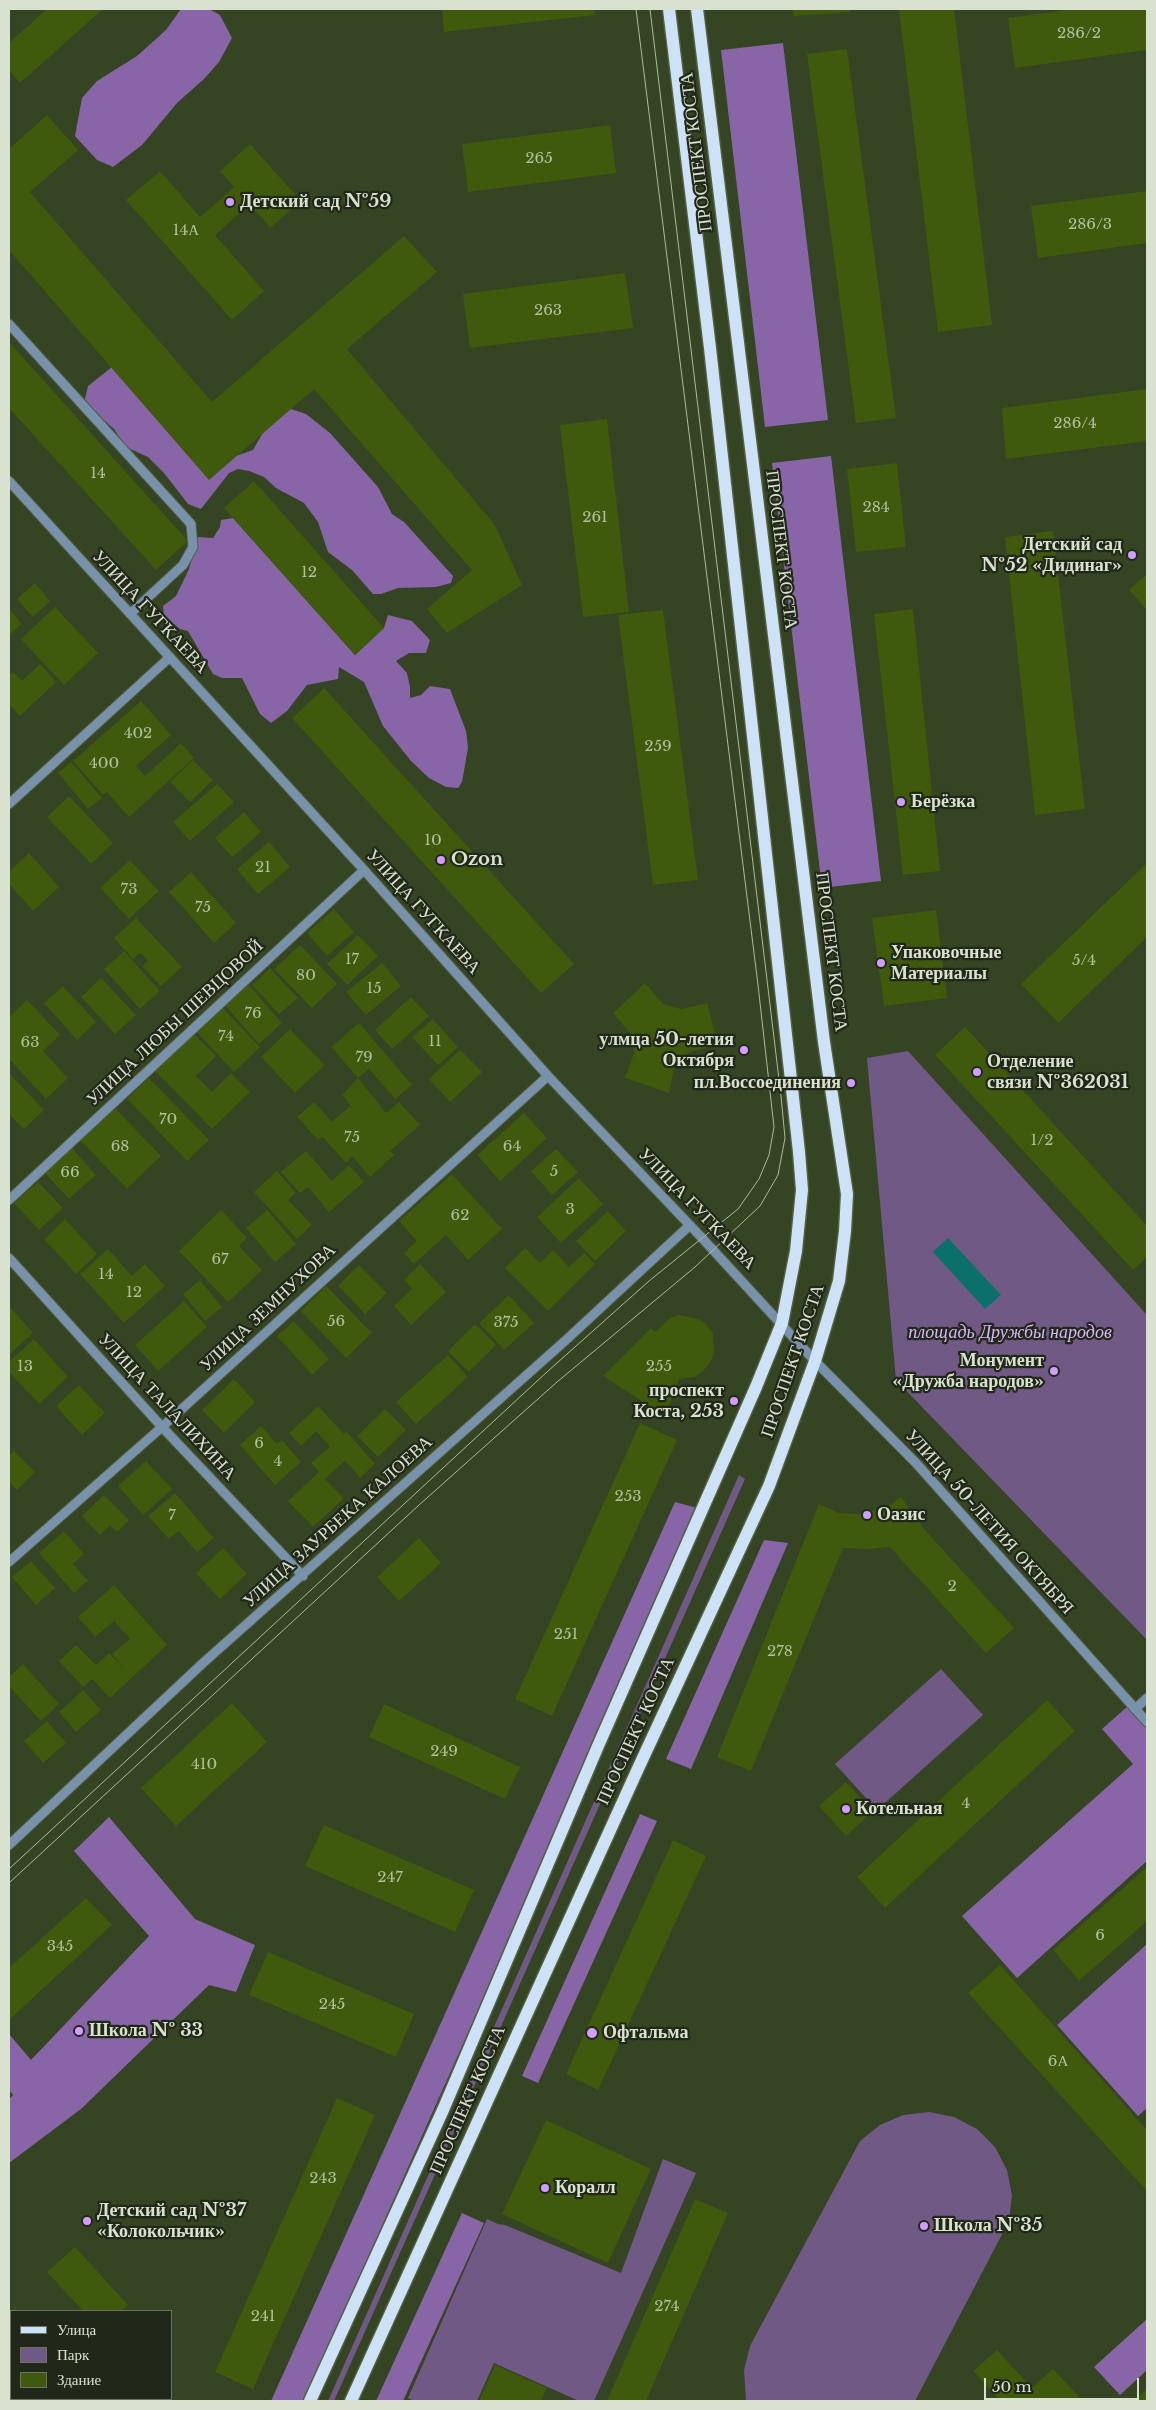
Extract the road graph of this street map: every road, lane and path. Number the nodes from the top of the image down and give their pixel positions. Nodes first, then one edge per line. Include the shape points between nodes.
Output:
1 (669, 9) edge
2 (697, 9) edge
3 (9, 324) edge
4 (9, 481) edge
5 (130, 614) junction
6 (170, 657) junction
7 (9, 804) edge
8 (364, 870) junction
9 (548, 1076) junction
10 (9, 1200) edge
11 (690, 1225) junction
12 (9, 1258) edge
13 (782, 1324) junction
14 (815, 1361) junction
15 (162, 1428) junction
16 (9, 1562) edge
17 (303, 1576) junction
18 (1147, 1698) edge
19 (1135, 1709) junction
20 (1147, 1722) edge
21 (9, 1845) edge
22 (310, 2401) edge
23 (351, 2401) edge

1 - 13 main road, ПРОСПЕКТ КОСТА via 710,348 802,1190 795,1260
2 - 14 main road, ПРОСПЕКТ КОСТА via 822,1022 847,1194 839,1281
3 - 5 street via 191,524 193,547 183,565
4 - 5 street, УЛИЦА ГУГКАЕВА
5 - 6 street, УЛИЦА ГУГКАЕВА
6 - 7 street
6 - 8 street, УЛИЦА ГУГКАЕВА
8 - 9 street, УЛИЦА ГУГКАЕВА
8 - 10 street, УЛИЦА ЛЮБЫ ШЕВЦОВОЙ
9 - 11 street, УЛИЦА ГУГКАЕВА
9 - 15 street, УЛИЦА ЗЕМНУХОВА
11 - 13 street, УЛИЦА ГУГКАЕВА
11 - 17 street, УЛИЦА ЗАУРБЕКА КАЛОЕВА
12 - 15 street, УЛИЦА ТАЛАЛИХИНА
13 - 14 street, УЛИЦА ГУГКАЕВА
13 - 22 main road, ПРОСПЕКТ КОСТА via 443,2110
14 - 19 street, УЛИЦА 50-ЛЕТИЯ ОКТЯБРЯ via 916,1463
14 - 23 main road, ПРОСПЕКТ КОСТА via 769,1486
15 - 16 street, УЛИЦА ЗЕМНУХОВА
15 - 17 street, УЛИЦА ТАЛАЛИХИНА
17 - 21 street, УЛИЦА ЗАУРБЕКА КАЛОЕВА via 203,1664
18 - 19 street
19 - 20 street, УЛИЦА 50-ЛЕТИЯ ОКТЯБРЯ

